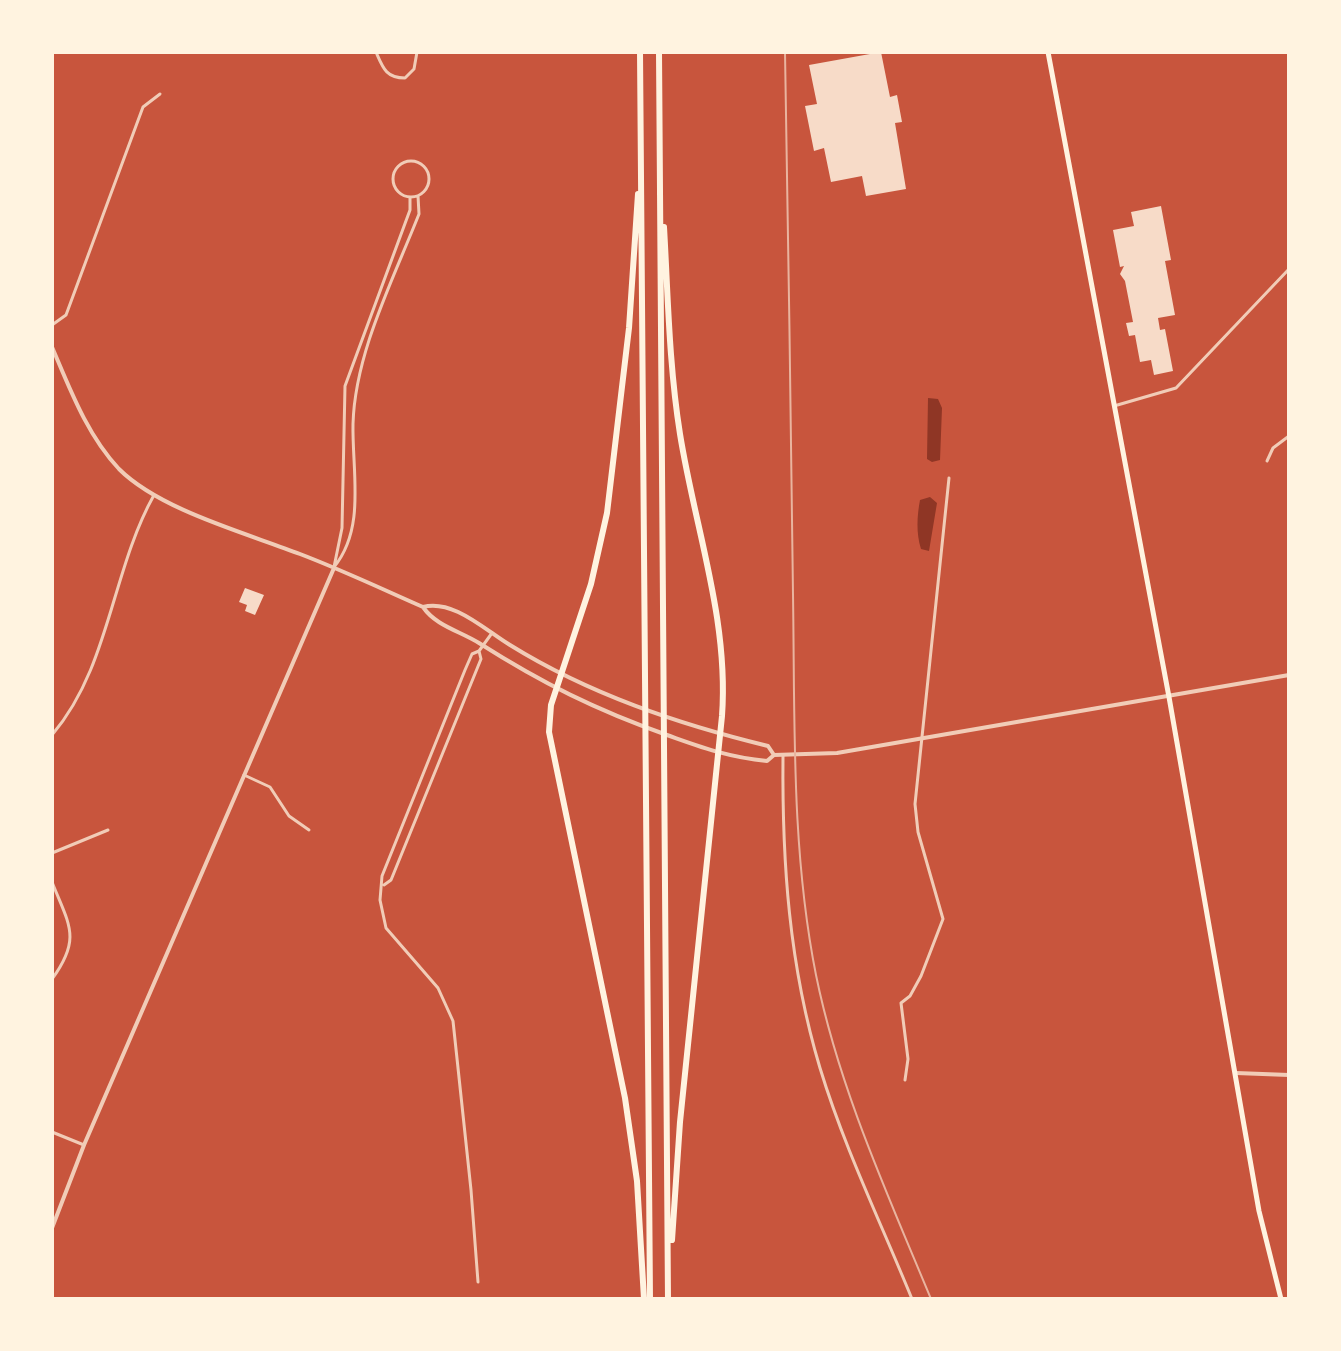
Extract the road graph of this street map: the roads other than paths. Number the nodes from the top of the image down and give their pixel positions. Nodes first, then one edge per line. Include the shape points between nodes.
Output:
1 (376, 52) edge
2 (417, 52) edge
3 (640, 52) edge
4 (659, 52) edge
5 (1048, 52) edge
6 (160, 94) dead end
7 (641, 135) junction
8 (659, 135) junction
9 (418, 196) junction
10 (410, 197) junction
11 (1289, 269) edge
12 (386, 274) junction
13 (394, 277) junction
14 (52, 325) edge
15 (52, 347) edge
16 (345, 386) junction
17 (355, 389) junction
18 (1114, 406) junction
19 (1289, 436) edge
20 (354, 458) junction
21 (345, 459) junction
22 (1267, 461) dead end
23 (949, 478) dead end
24 (154, 495) junction
25 (334, 567) junction
26 (423, 607) junction
27 (492, 633) junction
28 (483, 645) junction
29 (479, 651) junction
30 (560, 675) junction
31 (1289, 675) edge
32 (555, 689) junction
33 (1169, 697) junction
34 (719, 734) junction
35 (52, 735) edge
36 (921, 739) junction
37 (716, 754) junction
38 (774, 755) junction
39 (783, 756) junction
40 (244, 775) junction
41 (108, 830) dead end
42 (309, 830) dead end
43 (52, 853) edge
44 (52, 882) edge
45 (382, 886) junction
46 (52, 979) edge
47 (1236, 1073) junction
48 (1289, 1075) edge
49 (905, 1080) dead end
50 (52, 1132) edge
51 (84, 1145) junction
52 (52, 1228) edge
53 (478, 1282) dead end
54 (668, 1297) edge
55 (647, 1299) edge
56 (912, 1299) edge
57 (1281, 1299) edge

1 - 2 street via 394,78 405,78 414,69
3 - 7 highway
4 - 8 highway
5 - 18 main road
6 - 14 street via 143,107 66,315
7 - 30 highway via 629,328 607,513 591,584
7 - 55 highway
8 - 34 highway via 676,402 721,636
8 - 54 highway
9 - 10 street
9 - 10 street via 429,175 421,164 408,161 397,166 392,183
9 - 13 street via 419,214
10 - 12 street
11 - 18 street via 1176,388
12 - 13 street
12 - 16 street
13 - 17 street
15 - 24 street via 96,439 119,469
16 - 17 street
16 - 21 street
17 - 20 street
18 - 33 main road
19 - 22 street via 1273,448
20 - 21 street
20 - 25 street via 354,519 349,544
21 - 25 street via 342,528
23 - 36 street
24 - 25 street
24 - 35 street via 136,530 90,677
25 - 26 street
25 - 40 street
26 - 27 street via 436,604
26 - 28 street via 430,617
27 - 28 street
27 - 30 street
28 - 29 street
28 - 32 street
29 - 45 street via 465,670
29 - 45 street via 481,659 391,880
30 - 32 highway
30 - 34 street
31 - 33 street
32 - 37 street
32 - 55 highway via 550,746 628,1111
33 - 36 street
33 - 47 main road
34 - 37 highway
34 - 38 street via 768,746
36 - 39 street
36 - 49 street via 918,832 943,919 921,976 901,1003 908,1059
37 - 38 street via 767,761
37 - 54 highway
38 - 39 street
39 - 56 street via 786,895 806,1012 834,1107
40 - 42 street via 270,787 289,816
40 - 51 street
41 - 43 street
44 - 46 street via 71,930 71,947
45 - 53 street via 386,928 438,988 453,1021
47 - 48 street
47 - 57 main road via 1259,1211
50 - 51 street
51 - 52 street

